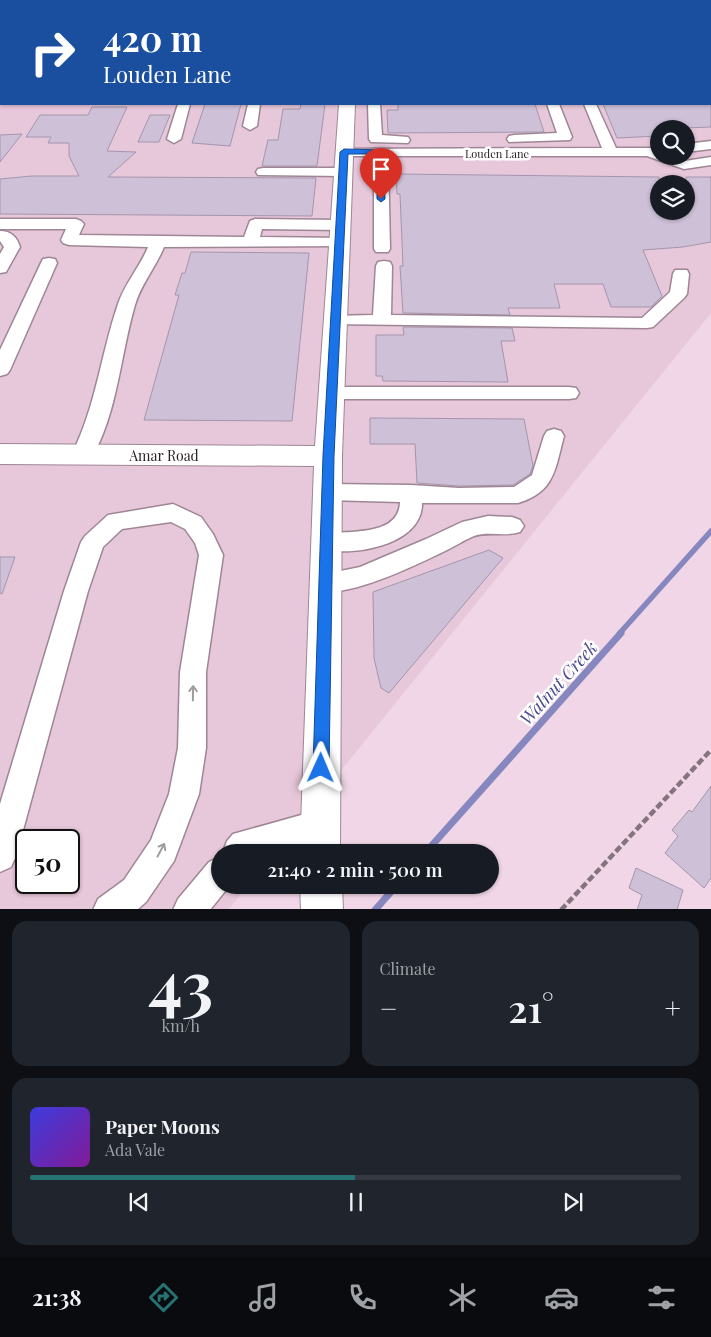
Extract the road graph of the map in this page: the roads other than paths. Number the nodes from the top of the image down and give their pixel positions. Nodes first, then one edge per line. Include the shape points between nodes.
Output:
1 (184, 105) edge
2 (254, 105) edge
3 (347, 105) edge
4 (374, 105) edge
5 (553, 105) edge
6 (590, 105) edge
7 (250, 126) dead end
8 (565, 137) junction
9 (174, 139) dead end
10 (711, 145) edge
11 (695, 147) edge
12 (462, 148) junction
13 (585, 153) junction
14 (611, 153) junction
15 (650, 153) edge
16 (344, 154) junction
17 (382, 156) junction
18 (711, 161) edge
19 (695, 165) edge
20 (263, 172) dead end
21 (0, 224) edge
22 (340, 233) junction
23 (0, 236) edge
24 (158, 242) junction
25 (382, 249) dead end
26 (49, 263) dead end
27 (384, 266) dead end
28 (0, 268) edge
29 (681, 274) dead end
30 (335, 320) junction
31 (382, 320) junction
32 (0, 370) edge
33 (569, 392) dead end
34 (331, 393) junction
35 (554, 436) dead end
36 (0, 454) edge
37 (82, 454) junction
38 (328, 456) junction
39 (327, 492) junction
40 (411, 493) junction
41 (512, 526) dead end
42 (326, 542) junction
43 (325, 583) junction
44 (320, 844) edge
45 (0, 856) edge
46 (211, 884) edge
47 (321, 894) edge
48 (111, 909) edge
49 (190, 909) edge
50 (322, 909) edge

1 - 9 street
2 - 7 street
3 - 16 main road
4 - 17 street
5 - 8 street
6 - 14 street
8 - 12 street via 472,140
8 - 13 street
10 - 11 street
12 - 13 street, Louden Lane
12 - 17 street, Louden Lane
13 - 14 street, Louden Lane
14 - 15 street, Louden Lane
16 - 17 street, Louden Lane
16 - 20 street, Louden Lane
16 - 22 main road
17 - 25 street
18 - 19 street, Louden Lane
21 - 24 street via 76,224 69,240
22 - 24 street via 306,233 251,240
22 - 30 main road
23 - 28 street via 10,240 12,246
24 - 37 street via 127,302 95,433
26 - 32 street
27 - 31 street
29 - 31 street via 678,294 647,323
30 - 31 street
30 - 34 main road
33 - 34 street
34 - 38 main road
35 - 40 street via 542,478 518,495
36 - 37 main road, Amar Road
37 - 38 main road, Amar Road
38 - 39 main road
39 - 40 street
39 - 42 main road
40 - 42 street via 412,510 403,525 393,531 361,541
41 - 43 street via 470,528 363,576
42 - 43 main road
43 - 44 main road
48 -> 45 street via 135,891 163,850 184,794 192,748 193,672 211,555 206,540 192,523 173,514 116,520 93,542
46 - 49 street
47 - 50 main road

